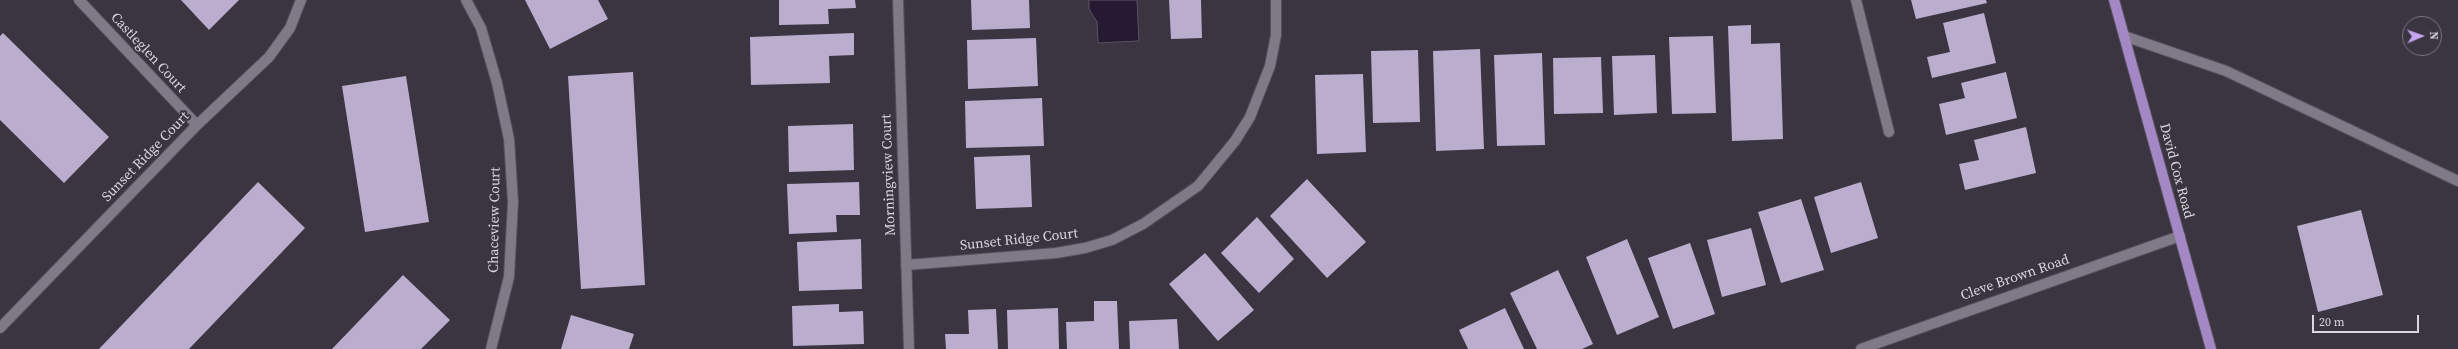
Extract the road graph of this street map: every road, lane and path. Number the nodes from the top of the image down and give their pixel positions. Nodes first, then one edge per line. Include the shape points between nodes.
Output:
1 (79, 0) edge
2 (301, 0) edge
3 (466, 0) edge
4 (898, 0) edge
5 (1276, 0) edge
6 (1856, 0) edge
7 (2114, 0) edge
8 (2124, 36) junction
9 (197, 125) junction
10 (1889, 132) dead end
11 (2458, 182) edge
12 (2180, 236) junction
13 (906, 265) junction
14 (0, 328) edge
15 (491, 349) edge
16 (908, 349) edge
17 (1861, 349) edge
18 (2211, 349) edge

1 - 9 street, Castleglen Court
2 - 9 street, Sunset Ridge Court via 290,28 269,57
3 - 15 street, Chaceview Court via 481,28 497,83 509,139 513,202 509,278
4 - 13 street, Morningview Court
5 - 13 street, Sunset Ridge Court via 1276,35 1270,66 1256,102 1235,140 1198,186 1143,224 1112,240 1085,248
6 - 10 street
7 - 8 main road, David Cox Road
8 - 11 street via 2226,71
8 - 12 main road, David Cox Road
9 - 14 street, Sunset Ridge Court
12 - 17 street, Cleve Brown Road
12 - 18 main road, David Cox Road
13 - 16 street, Morningview Court

